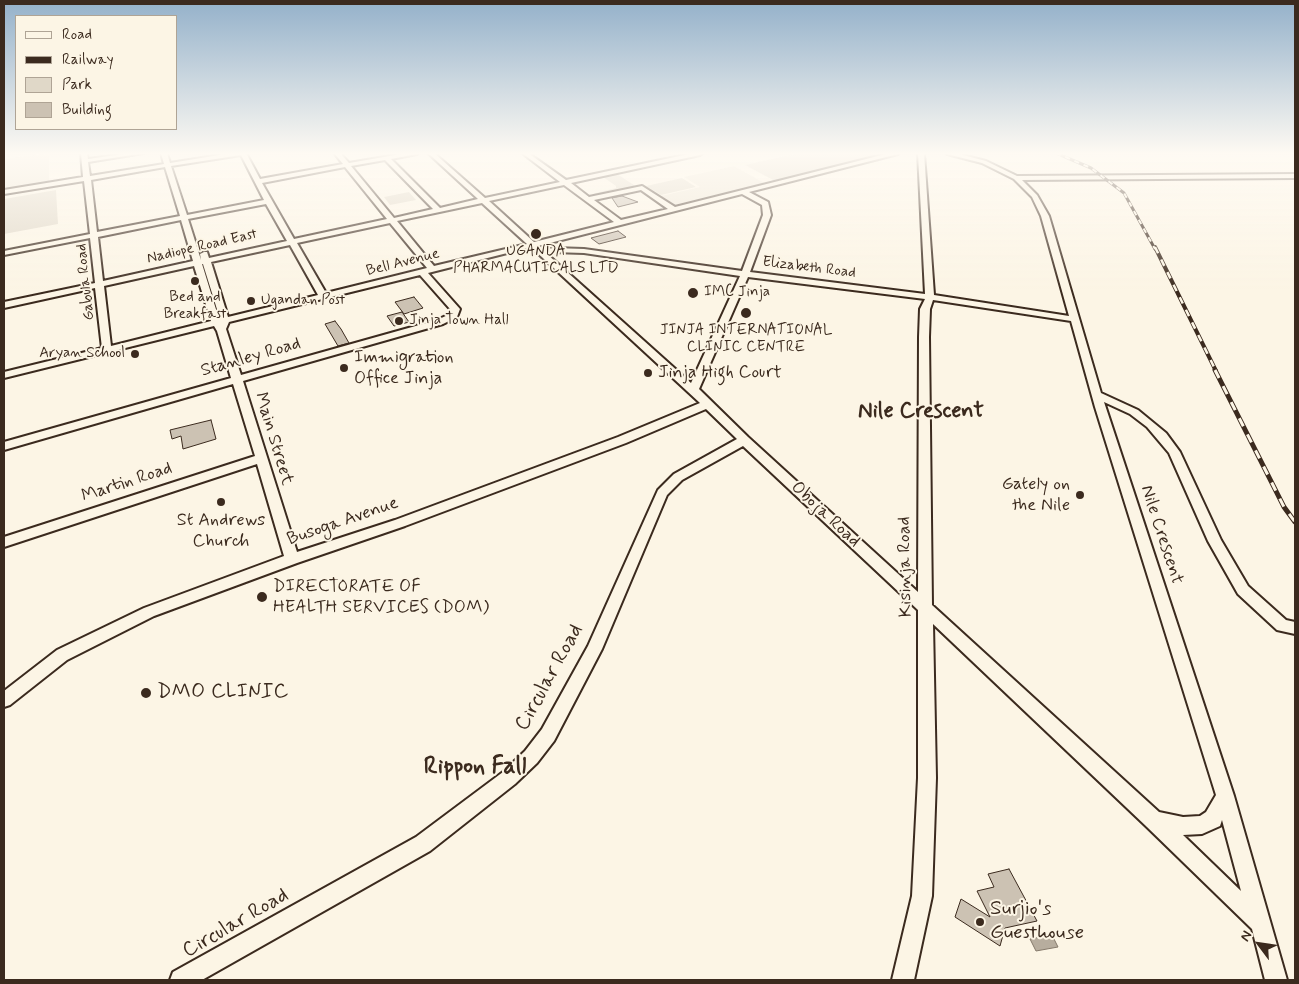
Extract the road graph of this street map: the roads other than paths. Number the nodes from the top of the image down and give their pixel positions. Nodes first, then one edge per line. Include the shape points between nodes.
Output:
1 (89, 199) edge
2 (182, 199) edge
3 (374, 199) edge
4 (426, 199) edge
5 (486, 199) edge
6 (590, 199) edge
7 (658, 199) edge
8 (714, 199) edge
9 (757, 199) edge
10 (923, 199) edge
11 (1036, 199) edge
12 (481, 200) junction
13 (268, 201) joint
14 (437, 210) junction
15 (674, 210) junction
16 (188, 217) junction
17 (391, 220) junction
18 (620, 223) junction
19 (95, 235) junction
20 (292, 241) junction
21 (536, 249) junction
22 (4, 253) edge
23 (202, 261) junction
24 (427, 271) junction
25 (744, 274) junction
26 (100, 284) junction
27 (324, 297) junction
28 (930, 297) junction
29 (4, 305) edge
30 (1073, 319) junction
31 (221, 325) junction
32 (107, 350) junction
33 (4, 375) edge
34 (236, 379) junction
35 (693, 390) junction
36 (1098, 395) junction
37 (707, 404) junction
38 (744, 440) junction
39 (4, 446) edge
40 (261, 458) junction
41 (4, 542) edge
42 (292, 559) junction
43 (926, 609) junction
44 (1295, 628) edge
45 (4, 700) edge
46 (1225, 796) junction
47 (1154, 820) junction
48 (1260, 924) junction
49 (181, 980) edge
50 (903, 980) edge
51 (1276, 980) edge

1 - 19 street, Gabula Road
2 - 16 street, Main Street
3 - 17 street
4 - 14 street
5 - 12 street, Nadiope Road East
6 - 18 street
7 - 15 street
8 - 15 street, Bell Avenue
9 - 25 street via 766,209 766,216
10 - 28 street, Kisinja Road
11 - 30 street, Nile Crescent via 1045,216
12 - 14 street, Nadiope Road East
12 - 21 street, Oboja Road
13 - 16 street
13 - 20 street
14 - 17 street, Nadiope Road East
15 - 18 street, Bell Avenue
16 - 19 street
16 - 23 street, Main Street
17 - 20 street, Nadiope Road East
17 - 24 street
18 - 21 street, Bell Avenue
19 - 22 street
19 - 26 street, Gabula Road
20 - 23 street, Nadiope Road East
20 - 27 street
21 - 24 street, Bell Avenue
21 - 25 street, Elizabeth Road via 584,251
21 - 35 street, Oboja Road
23 - 26 street, Nadiope Road East
23 - 31 street, Main Street
24 - 27 street, Bell Avenue
24 - 34 street, Stanley Road via 455,309 454,315 440,322
25 - 28 street, Elizabeth Road
25 - 35 street
26 - 29 street, Nadiope Road East
26 - 32 street, Gabula Road
27 - 31 street, Bell Avenue
28 - 30 street, Elizabeth Road
28 - 43 street, Kisinja Road via 925,309 924,337
30 - 36 street, Nile Crescent
31 - 32 street, Bell Avenue
31 - 34 street, Main Street
32 - 33 street, Bell Avenue
34 - 39 street, Stanley Road
34 - 40 street, Main Street
35 - 37 street, Oboja Road
36 - 44 street via 1134,412 1162,436 1174,452 1215,541 1243,590 1282,626
36 - 46 street, Nile Crescent
37 - 38 street, Oboja Road
37 - 42 street, Busoga Avenue via 613,444 400,523
38 - 43 street, Oboja Road
38 - 49 street, Circular Road via 678,476 662,493 594,649 548,735 510,778 423,844
40 - 41 street, Martin Road
40 - 42 street, Main Street
42 - 45 street, Busoga Avenue via 140,617 62,654
43 - 47 street, Oboja Road
43 - 50 street, Kisinja Road via 927,778 922,896
46 - 47 street via 1213,819 1202,825 1183,826
46 - 48 street, Nile Crescent
47 - 48 street, Oboja Road
48 - 51 street, Nile Crescent

